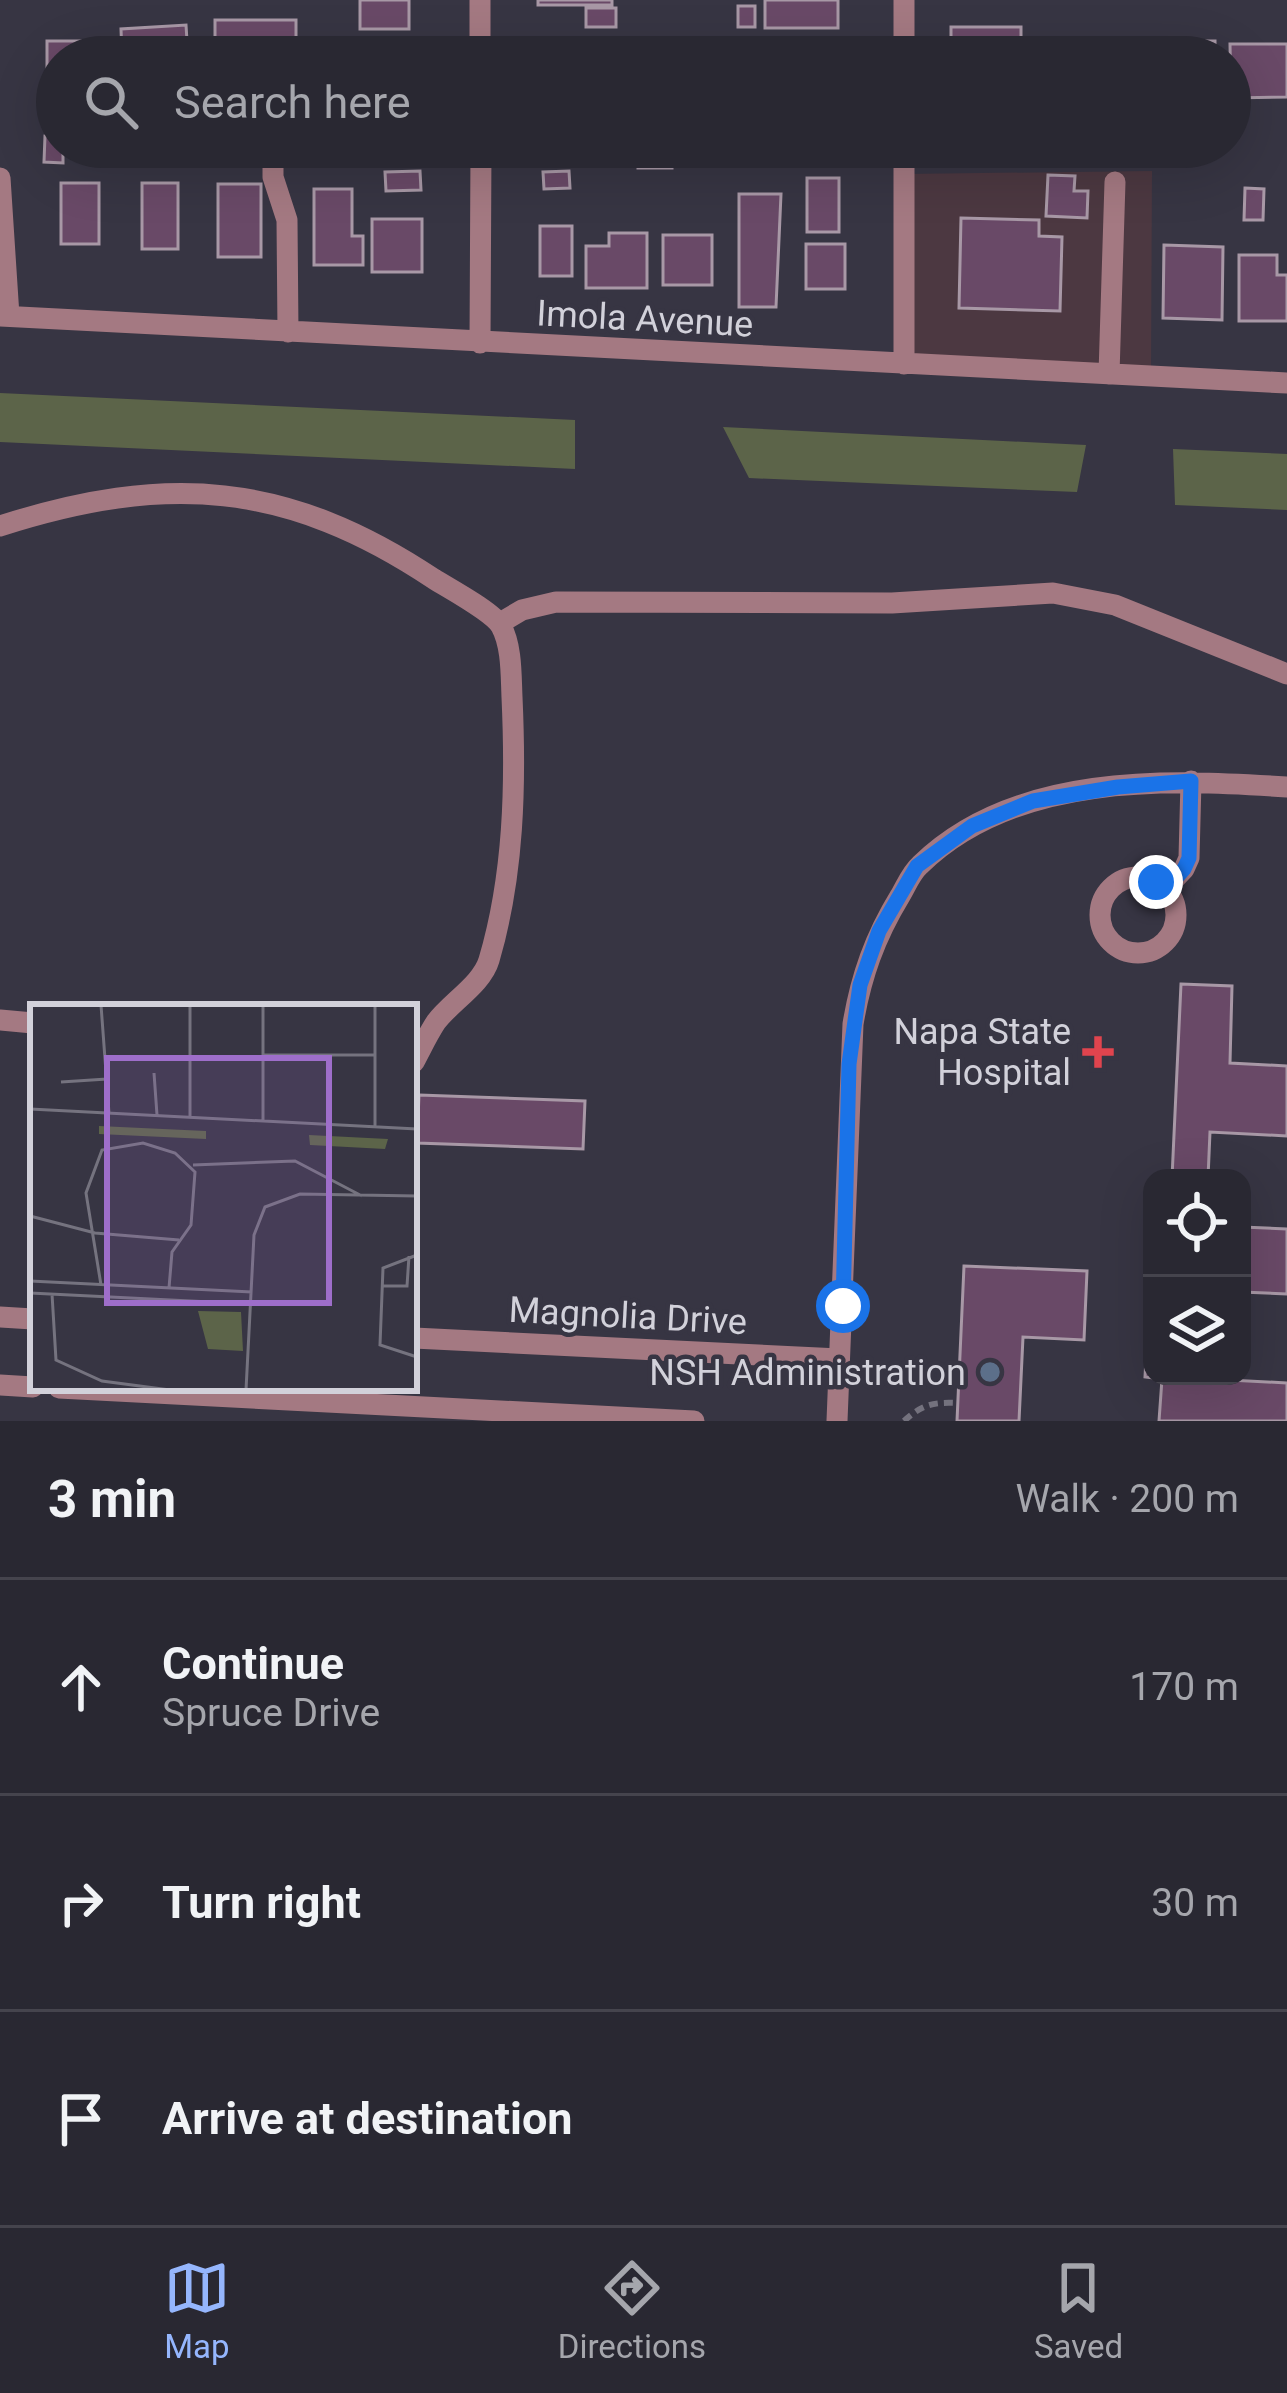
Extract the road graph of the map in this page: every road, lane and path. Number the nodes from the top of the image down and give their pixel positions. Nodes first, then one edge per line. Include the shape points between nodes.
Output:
1 (480, 0) edge
2 (904, 0) edge
3 (480, 36) edge
4 (904, 36) edge
5 (273, 168) edge
6 (481, 168) edge
7 (904, 168) edge
8 (0, 178) edge
9 (1115, 182) dead end
10 (4, 316) edge
11 (287, 332) junction
12 (480, 343) junction
13 (904, 364) junction
14 (1109, 374) junction
15 (1287, 383) edge
16 (0, 526) edge
17 (500, 623) junction
18 (1287, 674) edge
19 (1191, 781) junction
20 (1287, 787) edge
21 (1166, 889) dead end
22 (0, 1020) edge
23 (30, 1023) edge
24 (417, 1055) edge
25 (0, 1317) edge
26 (30, 1319) edge
27 (417, 1338) edge
28 (839, 1359) junction
29 (0, 1385) edge
30 (30, 1387) edge
31 (116, 1391) edge
32 (958, 1403) dead end
33 (694, 1421) edge
34 (837, 1421) edge
35 (904, 1421) edge

1 - 3 street
2 - 4 street
5 - 11 street via 287,220
6 - 12 street
7 - 13 street
8 - 10 street
9 - 14 street
10 - 11 street, Imola Avenue
11 - 12 street, Imola Avenue
12 - 13 street, Imola Avenue
13 - 14 street, Imola Avenue
14 - 15 street, Imola Avenue
16 - 17 street via 118,495 253,500 353,530
17 - 18 street via 556,602 892,603 1053,593 1131,611
17 - 24 street via 511,659 515,762 504,884 488,966
19 - 20 street
19 - 21 street via 1189,858
19 - 28 street via 1033,801 972,826 917,866 879,931 853,1024
22 - 23 street
25 - 26 street
27 - 28 street, Magnolia Drive
28 - 34 street
29 - 30 street
31 - 33 street
32 - 35 path via 920,1406

